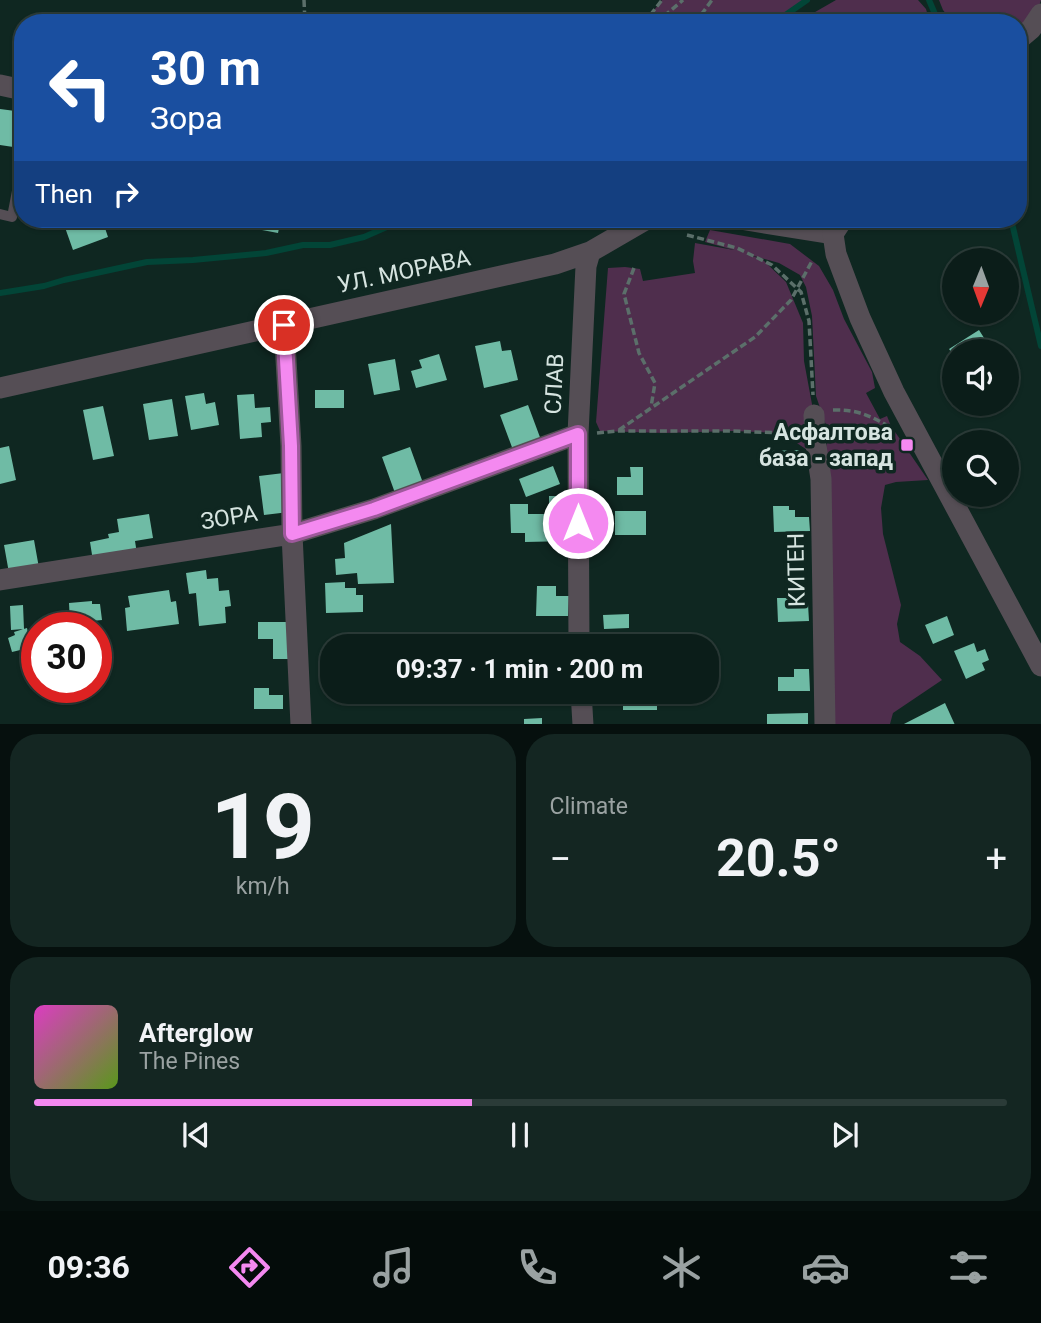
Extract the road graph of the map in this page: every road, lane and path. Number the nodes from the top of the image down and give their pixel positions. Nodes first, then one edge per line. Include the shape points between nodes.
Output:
1 (662, 0) edge
2 (683, 0) edge
3 (651, 14) edge
4 (667, 14) edge
5 (1041, 14) edge
6 (1027, 32) edge
7 (14, 207) edge
8 (0, 214) edge
9 (631, 228) edge
10 (795, 228) edge
11 (687, 234) dead end
12 (837, 235) edge
13 (590, 252) junction
14 (812, 261) dead end
15 (634, 268) dead end
16 (797, 289) junction
17 (284, 325) junction
18 (0, 388) edge
19 (651, 407) junction
20 (814, 415) junction
21 (618, 431) junction
22 (578, 434) junction
23 (922, 445) junction
24 (292, 534) junction
25 (0, 580) edge
26 (579, 634) edge
27 (1041, 666) edge
28 (582, 704) edge
29 (301, 724) edge
30 (583, 724) edge
31 (825, 724) edge

1 - 3 path
2 - 4 path
5 - 6 street
7 - 8 lane via 12,217
9 - 13 street, УЛ. МОРАВА
10 - 12 street
11 - 16 path via 737,248 772,265
12 - 23 street via 860,318
13 - 17 street, УЛ. МОРАВА via 519,273
13 - 22 street, СЛАВ
14 - 16 path
15 - 19 path via 624,294 639,353 654,383
16 - 19 path via 755,337
16 - 20 path via 809,321
17 - 18 street, УЛ. МОРАВА
17 - 24 street
19 - 21 path
20 - 21 path via 783,433
20 - 23 path via 830,410 861,412
20 - 31 street, КИТЕН via 821,480
21 - 22 path
22 - 24 street, ЗОРА
22 - 26 street, СЛАВ
23 - 27 street
24 - 25 street, ЗОРА
24 - 29 street
28 - 30 street

